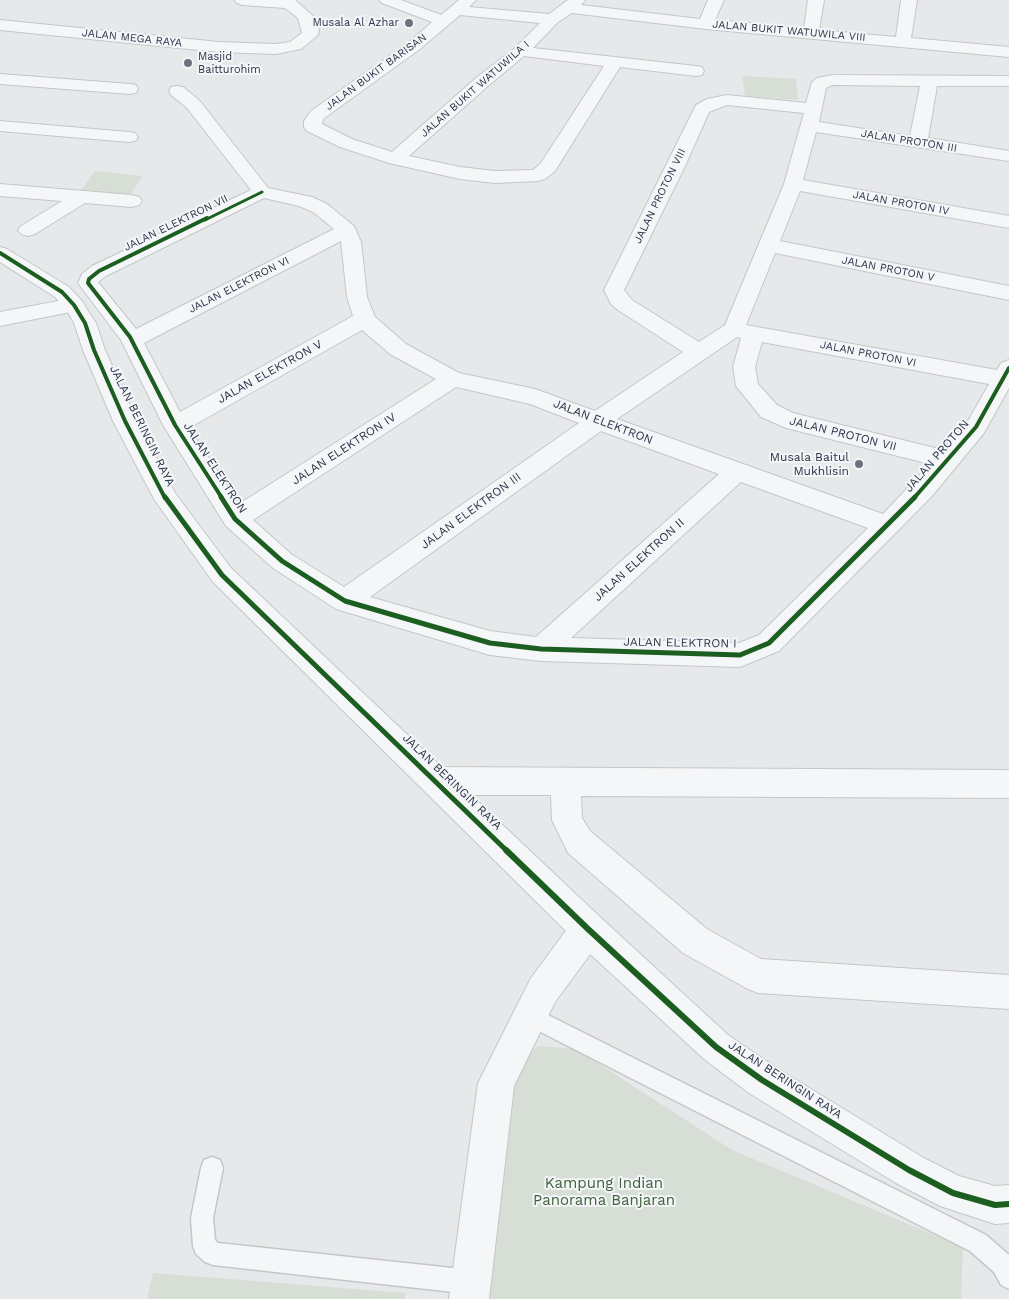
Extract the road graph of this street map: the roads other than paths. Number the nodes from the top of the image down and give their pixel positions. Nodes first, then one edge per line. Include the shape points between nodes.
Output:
1 (242, 0) edge
2 (387, 0) edge
3 (716, 0) edge
4 (816, 0) edge
5 (909, 0) edge
6 (288, 2) edge
7 (573, 4) edge
8 (462, 5) edge
9 (552, 19) junction
10 (443, 21) junction
11 (706, 24) junction
12 (0, 25) edge
13 (811, 33) junction
14 (904, 41) junction
15 (521, 51) junction
16 (1009, 52) edge
17 (615, 62) junction
18 (696, 71) dead end
19 (0, 79) edge
20 (929, 81) junction
21 (1009, 81) edge
22 (130, 89) dead end
23 (177, 91) dead end
24 (811, 117) junction
25 (0, 126) edge
26 (129, 137) dead end
27 (918, 142) junction
28 (1009, 156) edge
29 (395, 159) junction
30 (793, 184) junction
31 (0, 190) edge
32 (262, 192) junction
33 (81, 197) junction
34 (132, 201) dead end
35 (1009, 222) edge
36 (28, 230) dead end
37 (347, 230) junction
38 (768, 245) junction
39 (0, 253) edge
40 (99, 271) joint
41 (1009, 293) edge
42 (74, 305) junction
43 (0, 319) edge
44 (365, 319) junction
45 (744, 331) junction
46 (132, 340) junction
47 (698, 351) junction
48 (1006, 374) edge
49 (453, 379) junction
50 (603, 417) junction
51 (175, 425) junction
52 (948, 460) junction
53 (737, 472) junction
54 (234, 519) junction
55 (886, 525) junction
56 (345, 601) junction
57 (541, 649) junction
58 (437, 781) junction
59 (566, 782) junction
60 (1009, 784) edge
61 (588, 929) junction
62 (1009, 992) edge
63 (530, 1016) junction
64 (212, 1168) dead end
65 (1009, 1204) edge
66 (1009, 1277) edge
67 (470, 1290) edge

1 - 6 street
2 - 10 street
3 - 11 street
4 - 13 street
5 - 14 street
6 - 12 street, JALAN MEGA RAYA via 305,16 310,35 295,46 276,49 219,47
7 - 9 street, JALAN BUKIT WATUWILA I
7 - 11 street, JALAN BUKIT WATUWILA VIII
8 - 9 street
8 - 10 street, JALAN BUKIT BARISAN
9 - 15 street, JALAN BUKIT WATUWILA I
10 - 29 street, JALAN BUKIT BARISAN via 313,121 313,126 346,143
11 - 13 street, JALAN BUKIT WATUWILA VIII
13 - 14 street, JALAN BUKIT WATUWILA VIII
14 - 16 street, JALAN BUKIT WATUWILA VIII
15 - 17 street
15 - 29 street, JALAN BUKIT WATUWILA I
17 - 18 street
17 - 29 street via 542,174 534,177 476,176
19 - 22 street
20 - 21 street
20 - 24 street via 823,82 818,86
20 - 27 street
23 - 32 street via 193,104
24 - 27 street, JALAN PROTON III
24 - 30 street
24 - 47 street, JALAN PROTON VIII via 727,100 702,109 614,290 625,305
25 - 26 street
27 - 28 street, JALAN PROTON III
30 - 35 street, JALAN PROTON IV
30 - 38 street
31 - 33 street
32 - 37 street via 305,201 320,208
32 - 40 street, JALAN ELEKTRON VII
33 - 34 street
33 - 36 street
37 - 44 street, JALAN ELEKTRON via 356,297
37 - 46 street, JALAN ELEKTRON VI
38 - 41 street, JALAN PROTON V
38 - 45 street
39 - 42 street, JALAN BERINGIN RAYA via 62,292
40 - 46 street, JALAN ELEKTRON via 88,283
42 - 43 street
42 - 58 street, JALAN BERINGIN RAYA via 85,323 125,422 166,499 189,532 222,575
44 - 49 street, JALAN ELEKTRON via 398,349
44 - 51 street, JALAN ELEKTRON V
45 - 47 street
45 - 48 street, JALAN PROTON VI
45 - 52 street, JALAN PROTON VII via 747,386 769,412 786,420
46 - 51 street, JALAN ELEKTRON
47 - 50 street
48 - 52 street, JALAN PROTON via 976,427
49 - 50 street, JALAN ELEKTRON via 535,397
49 - 54 street, JALAN ELEKTRON IV
50 - 53 street, JALAN ELEKTRON
50 - 56 street, JALAN ELEKTRON III
51 - 54 street, JALAN ELEKTRON
52 - 55 street, JALAN PROTON via 923,490
53 - 55 street, JALAN ELEKTRON
53 - 57 street, JALAN ELEKTRON II
54 - 56 street, JALAN ELEKTRON via 282,561
55 - 57 street, JALAN ELEKTRON I via 769,643 740,655
56 - 57 street, JALAN ELEKTRON via 490,644
58 - 59 street
58 - 61 street, JALAN BERINGIN RAYA
59 - 60 street
59 - 62 street via 566,820 579,842 694,941 758,976
61 - 63 street via 543,990
61 - 65 street, JALAN BERINGIN RAYA via 716,1047 762,1080 909,1170 954,1193 995,1205
63 - 66 lane via 978,1243 1002,1264
63 - 67 street via 496,1083
64 - 67 lane via 202,1218 204,1246 213,1254

